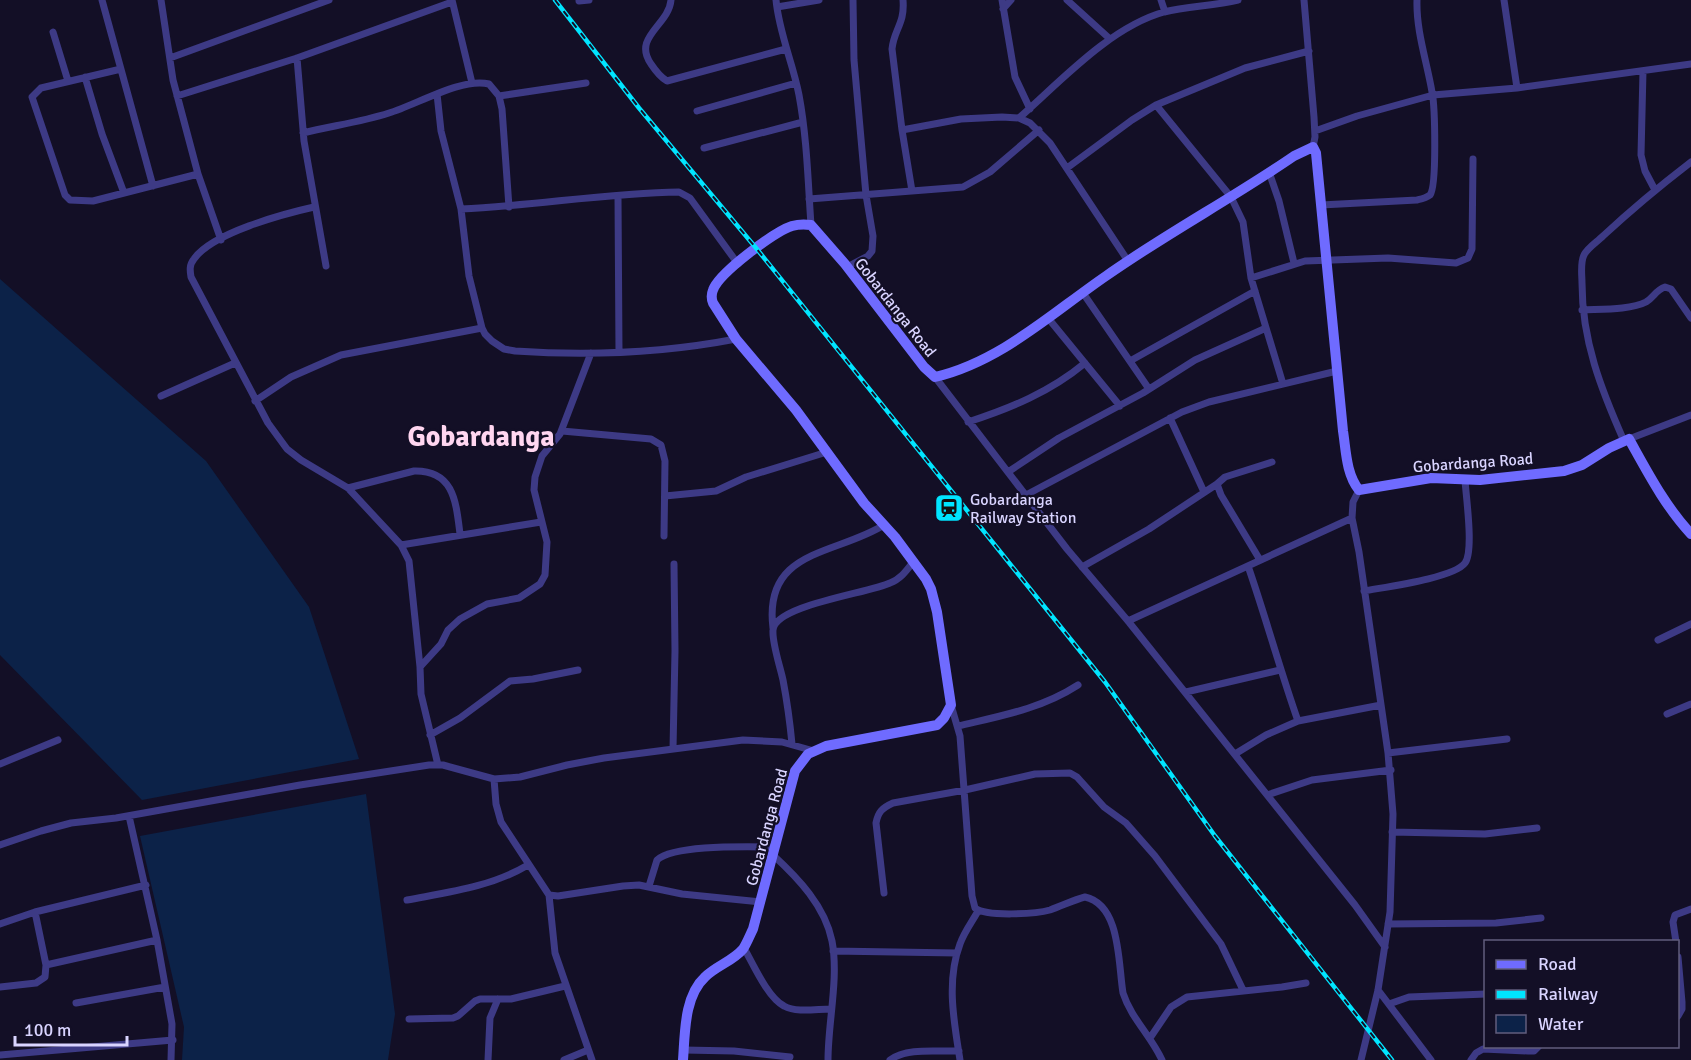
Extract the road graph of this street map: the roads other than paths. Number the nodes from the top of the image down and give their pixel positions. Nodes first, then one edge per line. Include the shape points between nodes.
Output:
1 (102, 0) edge
2 (161, 0) edge
3 (329, 0) edge
4 (589, 0) edge
5 (671, 0) edge
6 (819, 0) edge
7 (853, 0) edge
8 (903, 0) edge
9 (1002, 0) edge
10 (1011, 0) edge
11 (1067, 0) edge
12 (1161, 0) edge
13 (1238, 0) edge
14 (1304, 0) edge
15 (1417, 0) edge
16 (1504, 0) edge
17 (452, 1) edge
18 (579, 1) edge
19 (776, 3) edge
20 (1003, 9) junction
21 (1165, 12) junction
22 (53, 32) dead end
23 (1110, 39) junction
24 (786, 49) junction
25 (1308, 51) junction
26 (170, 58) junction
27 (297, 58) junction
28 (1691, 64) edge
29 (122, 69) junction
30 (1643, 71) junction
31 (85, 77) junction
32 (68, 81) junction
33 (472, 83) junction
34 (586, 83) dead end
35 (796, 83) junction
36 (1517, 88) junction
37 (437, 94) junction
38 (1433, 95) junction
39 (177, 96) junction
40 (499, 96) junction
41 (1156, 105) junction
42 (1030, 109) junction
43 (697, 111) dead end
44 (1019, 118) junction
45 (803, 122) junction
46 (902, 130) junction
47 (1039, 130) junction
48 (1315, 130) junction
49 (303, 132) junction
50 (1313, 147) junction
51 (704, 148) dead end
52 (1473, 159) dead end
53 (1691, 162) edge
54 (1067, 168) junction
55 (1269, 172) junction
56 (198, 174) junction
57 (153, 186) junction
58 (1655, 190) junction
59 (912, 191) junction
60 (124, 193) junction
61 (866, 195) junction
62 (618, 196) junction
63 (1231, 196) junction
64 (809, 199) junction
65 (1321, 205) junction
66 (314, 207) junction
67 (509, 207) junction
68 (461, 209) junction
69 (811, 225) junction
70 (221, 240) junction
71 (1128, 261) junction
72 (1327, 261) junction
73 (1294, 263) junction
74 (738, 264) junction
75 (326, 266) dead end
76 (847, 267) junction
77 (1251, 278) junction
78 (1255, 291) junction
79 (1083, 293) junction
80 (1582, 310) junction
81 (1048, 318) junction
82 (1691, 318) edge
83 (482, 328) junction
84 (1266, 328) junction
85 (736, 339) junction
86 (620, 352) junction
87 (591, 354) junction
88 (1130, 361) junction
89 (235, 363) junction
90 (1085, 363) junction
91 (1337, 371) junction
92 (934, 377) junction
93 (1283, 384) junction
94 (1149, 389) junction
95 (161, 396) dead end
96 (255, 400) junction
97 (1120, 405) junction
98 (1691, 415) edge
99 (1170, 418) junction
100 (968, 422) junction
101 (562, 431) junction
102 (1627, 440) junction
103 (827, 452) junction
104 (1272, 462) dead end
105 (1008, 472) junction
106 (1465, 480) junction
107 (1217, 484) junction
108 (348, 488) junction
109 (1359, 490) junction
110 (1204, 492) junction
111 (1026, 495) junction
112 (664, 496) junction
113 (1352, 518) junction
114 (542, 522) junction
115 (884, 525) junction
116 (460, 534) junction
117 (1691, 534) edge
118 (664, 536) dead end
119 (400, 545) junction
120 (1260, 560) junction
121 (914, 561) junction
122 (674, 564) dead end
123 (1248, 566) junction
124 (1082, 567) junction
125 (1364, 591) junction
126 (1128, 621) junction
127 (1691, 624) edge
128 (773, 630) junction
129 (1658, 640) dead end
130 (420, 667) junction
131 (578, 670) dead end
132 (1280, 670) junction
133 (1078, 685) dead end
134 (1185, 692) junction
135 (1691, 704) edge
136 (951, 705) junction
137 (1382, 705) junction
138 (1667, 714) dead end
139 (1298, 721) junction
140 (958, 726) junction
141 (430, 735) junction
142 (1508, 739) dead end
143 (58, 740) dead end
144 (792, 744) junction
145 (673, 749) junction
146 (814, 751) junction
147 (1389, 753) junction
148 (1235, 754) junction
149 (0, 764) edge
150 (438, 765) junction
151 (1391, 770) junction
152 (494, 779) junction
153 (965, 790) junction
154 (1268, 795) junction
155 (129, 816) junction
156 (1537, 828) dead end
157 (1392, 832) junction
158 (0, 845) edge
159 (774, 851) junction
160 (528, 865) junction
161 (146, 885) junction
162 (649, 886) junction
163 (884, 893) dead end
164 (549, 895) junction
165 (407, 900) dead end
166 (761, 902) junction
167 (1691, 909) edge
168 (978, 911) junction
169 (35, 912) junction
170 (1540, 918) dead end
171 (0, 924) edge
172 (1388, 924) junction
173 (157, 940) junction
174 (1676, 940) edge
175 (1385, 947) junction
176 (744, 948) junction
177 (833, 951) junction
178 (957, 953) junction
179 (46, 965) junction
180 (1679, 975) edge
181 (1306, 983) dead end
182 (565, 986) junction
183 (0, 987) edge
184 (165, 987) junction
185 (1243, 990) junction
186 (1378, 990) junction
187 (1484, 994) edge
188 (498, 999) junction
189 (76, 1003) dead end
190 (1389, 1004) junction
191 (831, 1009) junction
192 (1679, 1013) edge
193 (410, 1019) dead end
194 (1150, 1038) junction
195 (172, 1040) junction
196 (1538, 1048) edge
197 (588, 1050) junction
198 (959, 1052) junction
199 (0, 1055) edge
200 (683, 1055) edge
201 (790, 1057) dead end
202 (171, 1060) edge
203 (488, 1060) edge
204 (564, 1060) edge
205 (592, 1060) edge
206 (828, 1060) edge
207 (890, 1060) edge
208 (960, 1060) edge
209 (1162, 1060) edge
210 (1361, 1060) edge
211 (1431, 1060) edge
212 (1471, 1060) edge

1 - 29 street
2 - 26 street
3 - 26 street
4 - 18 street
5 - 24 street via 668,13 648,37 644,49 648,61 667,81
6 - 19 street
7 - 61 street
8 - 46 street via 903,20 892,50
9 - 20 street
10 - 20 street
11 - 23 street
12 - 21 street
13 - 21 street
14 - 25 street
15 - 38 street via 1422,48
16 - 36 street
17 - 27 street
17 - 33 street
19 - 24 street
20 - 42 street via 1015,77
21 - 23 street
22 - 32 street
23 - 42 street
24 - 35 street
25 - 41 street via 1245,68
25 - 48 street
26 - 39 street
27 - 39 street
27 - 49 street
28 - 30 street
29 - 31 street
29 - 57 street
30 - 36 street
30 - 58 street via 1641,155
31 - 32 street
31 - 60 street
32 - 60 street via 41,88 32,97 65,195 70,200 93,201
33 - 37 street
33 - 40 street via 489,84
34 - 40 street
35 - 43 street
35 - 45 street
36 - 38 street
37 - 49 street via 383,115
37 - 68 street via 441,131
38 - 48 street
38 - 65 street via 1435,171 1429,195 1417,200
39 - 56 street
40 - 67 street
41 - 54 street
41 - 63 street
42 - 44 street
44 - 46 street via 961,119
44 - 47 street
45 - 51 street
45 - 64 street
46 - 59 street
47 - 54 street
47 - 59 street via 978,180 963,187
48 - 50 street
49 - 66 street
50 - 55 main road, Gobardanga Road
50 - 65 main road
52 - 72 street via 1472,249 1468,258 1456,263 1388,258
53 - 58 street
54 - 71 street
55 - 63 main road, Gobardanga Road
55 - 73 street
56 - 57 street
56 - 70 street
57 - 60 street
58 - 80 street via 1584,255
59 - 61 street
61 - 64 street
61 - 76 street via 872,251
62 - 67 street
62 - 74 street via 664,192 686,195
62 - 86 street
63 - 71 main road, Gobardanga Road
63 - 77 street via 1245,231
64 - 69 street
65 - 72 main road
66 - 70 street via 255,223
66 - 75 street
67 - 68 street
68 - 83 street via 469,276
69 - 74 main road via 787,228
69 - 76 main road, Gobardanga Road
70 - 89 street via 192,261 191,277
71 - 79 main road, Gobardanga Road
72 - 73 street
72 - 91 main road
73 - 77 street
74 - 85 main road via 718,281 711,297
76 - 92 main road, Gobardanga Road
77 - 78 street
78 - 84 street
78 - 88 street
79 - 81 main road, Gobardanga Road
79 - 88 street
80 - 82 street via 1638,305 1665,287 1671,289
80 - 102 street via 1594,363
81 - 90 street
81 - 92 main road, Gobardanga Road via 988,357
83 - 87 street via 504,349
83 - 96 street via 341,355 291,377
84 - 93 street
84 - 94 street via 1195,360
85 - 86 street
85 - 103 main road
86 - 87 street
87 - 101 street
88 - 94 street
89 - 95 street
89 - 96 street
90 - 97 street
90 - 100 street via 1040,394
91 - 93 street
91 - 109 main road via 1348,466
92 - 100 street
93 - 99 street via 1209,402
94 - 97 street
96 - 108 street via 286,449
97 - 105 street
98 - 102 street
99 - 110 street
99 - 111 street
100 - 105 street
101 - 112 street via 657,441 664,449
101 - 114 street via 542,456 535,477
102 - 106 main road, Gobardanga Road via 1571,470
102 - 117 main road via 1663,500
103 - 112 street via 746,477 716,491
103 - 115 main road
104 - 107 street via 1225,477
105 - 111 street
106 - 109 main road, Gobardanga Road via 1431,478
106 - 125 street via 1469,542 1465,563 1444,575
107 - 110 street
107 - 120 street
108 - 116 street via 414,471 437,474 454,499
108 - 119 street
109 - 113 street
110 - 124 street
111 - 124 street
112 - 118 street
113 - 120 street
113 - 125 street
114 - 116 street
114 - 130 street via 547,550 545,575 540,584 519,598 487,604 460,619
115 - 121 main road
115 - 128 street via 808,556 787,571 771,604
116 - 119 street
119 - 130 street via 409,561
120 - 123 street
121 - 128 street via 891,583 789,614 780,618
121 - 136 main road via 934,597
122 - 145 street
123 - 126 street
123 - 132 street
124 - 126 street
125 - 137 street
126 - 134 street
127 - 129 street
128 - 144 street
130 - 141 street
131 - 141 street via 510,681
132 - 134 street
132 - 139 street
133 - 140 street via 1035,708
134 - 148 street
135 - 138 street
136 - 140 street
136 - 146 main road via 944,718 932,727 864,737
137 - 139 street
137 - 147 street
139 - 148 street
140 - 153 street
141 - 150 street
142 - 147 street
143 - 149 street
144 - 145 street via 762,739
144 - 146 street
145 - 152 street
146 - 159 main road, Gobardanga Road via 795,771
147 - 151 street
148 - 154 street
150 - 152 street
150 - 155 street
151 - 154 street via 1312,780
151 - 157 street
152 - 160 street via 501,822
153 - 163 street via 882,808 876,824
153 - 168 street via 972,896
153 - 185 street via 1035,774 1070,772 1077,777 1155,856 1221,944
154 - 175 street
155 - 158 street via 54,826
155 - 161 street
156 - 157 street via 1485,834
157 - 172 street
159 - 162 street via 704,848 668,853 657,860
159 - 166 main road, Gobardanga Road
159 - 177 street via 811,895 827,926
160 - 164 street
160 - 165 street via 485,885
161 - 169 street
161 - 173 street
162 - 164 street
162 - 166 street via 682,894
164 - 182 street via 555,953
166 - 176 main road, Gobardanga Road
167 - 174 street via 1675,915
168 - 178 street
168 - 194 street via 1038,912 1085,897 1098,902 1113,924 1126,1002
169 - 171 street
169 - 179 street
170 - 172 street via 1496,923
172 - 175 street
173 - 179 street
173 - 184 street
175 - 186 street
176 - 191 street via 783,1006
176 - 200 main road via 698,986 686,1022
177 - 178 street
177 - 191 street
178 - 198 street via 953,1012
179 - 183 street via 41,981
180 - 192 street via 1682,1002
181 - 185 street
182 - 188 street
182 - 197 street
184 - 189 street
184 - 195 street
185 - 194 street via 1178,1001
186 - 190 street
186 - 210 street
187 - 190 street via 1409,997
188 - 193 street via 475,1001 453,1018
188 - 203 street via 489,1027
190 - 211 street
191 - 206 street
194 - 209 street
195 - 199 street
195 - 202 street
196 - 212 street via 1483,1049
197 - 204 street
197 - 205 street
198 - 207 street via 913,1052
198 - 208 street
200 - 201 street via 734,1050

